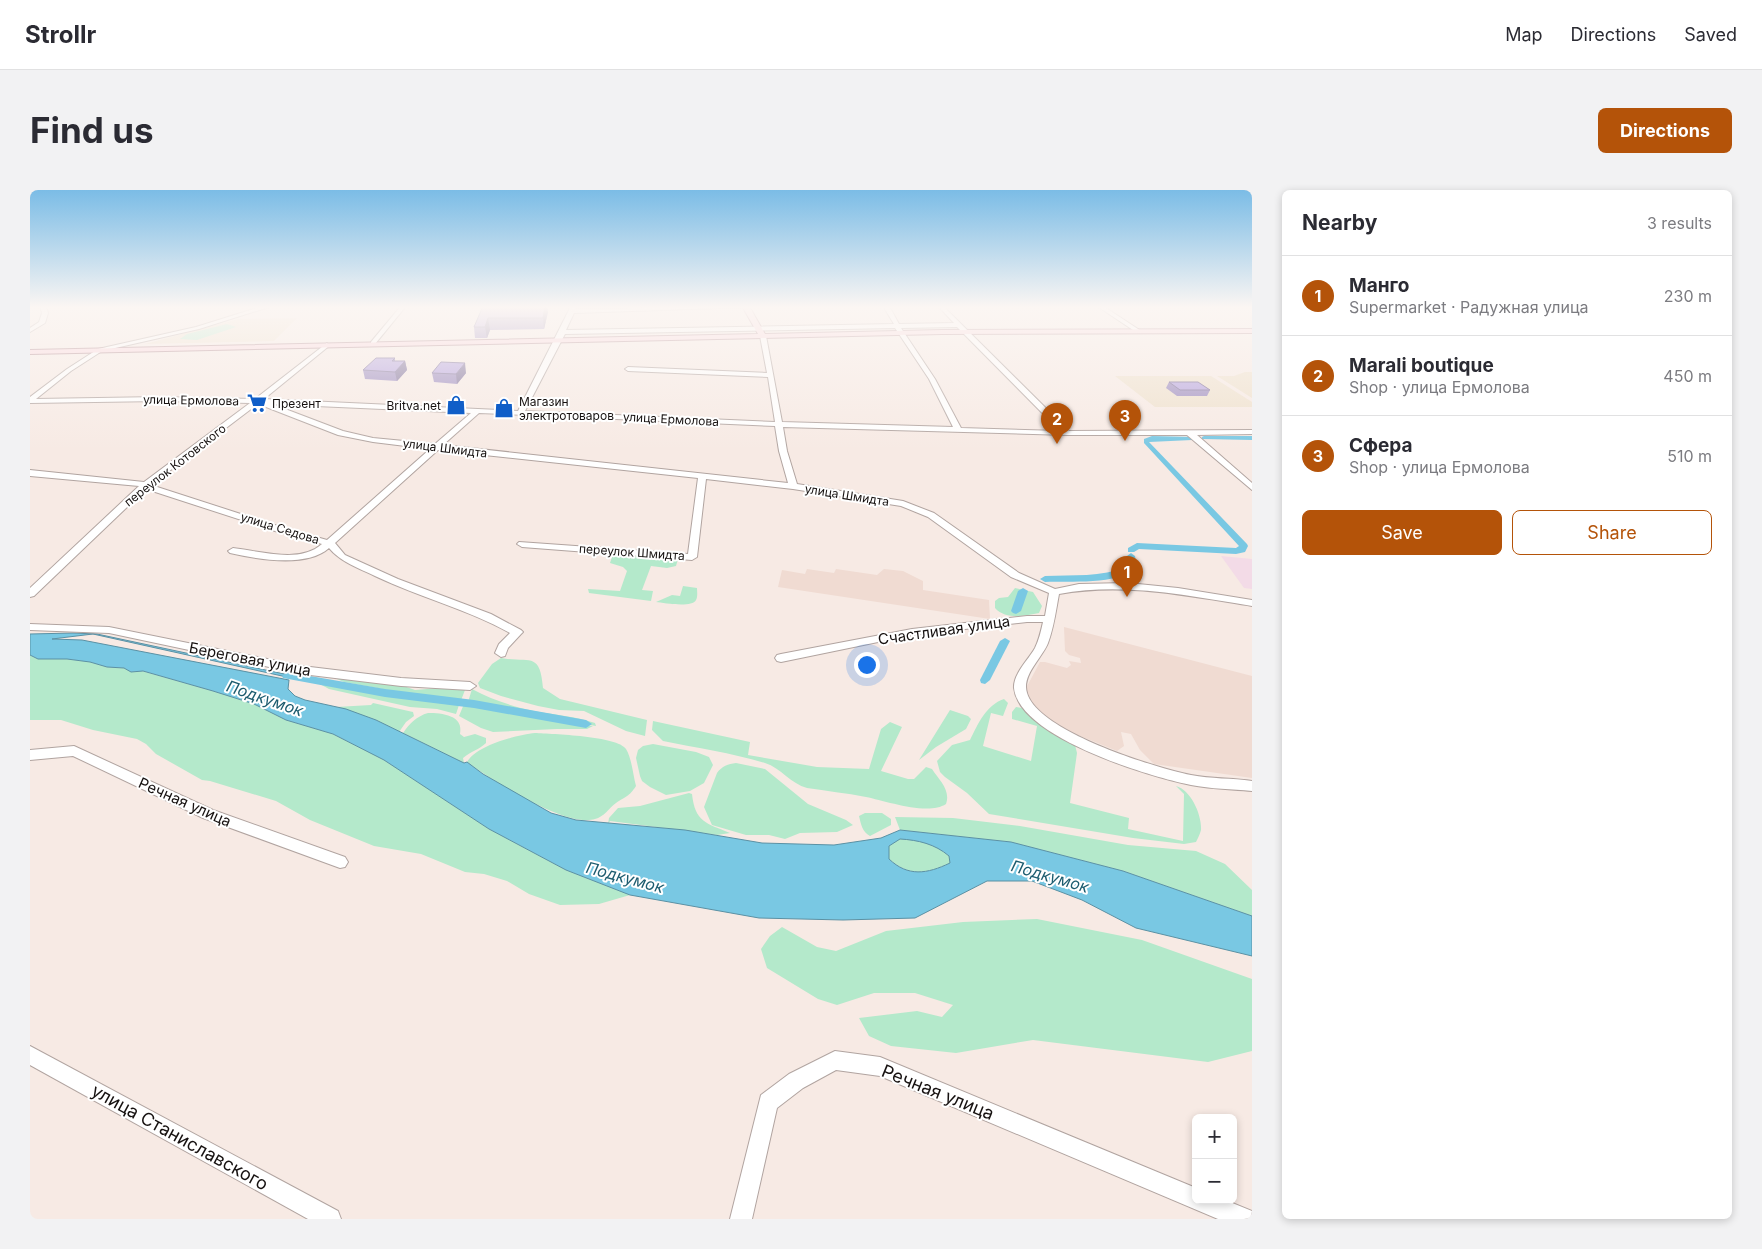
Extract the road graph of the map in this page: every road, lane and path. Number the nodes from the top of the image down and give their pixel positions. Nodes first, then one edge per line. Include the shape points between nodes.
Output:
1 (94, 354) edge
2 (316, 354) edge
3 (551, 354) edge
4 (767, 354) edge
5 (916, 354) edge
6 (987, 354) edge
7 (628, 369) dead end
8 (771, 375) junction
9 (30, 401) edge
10 (257, 401) junction
11 (478, 410) junction
12 (521, 412) junction
13 (779, 424) junction
14 (958, 430) junction
15 (1067, 432) junction
16 (1252, 432) edge
17 (1191, 434) junction
18 (438, 448) junction
19 (30, 473) edge
20 (702, 477) junction
21 (145, 486) junction
22 (793, 486) junction
23 (1252, 487) edge
24 (329, 543) junction
25 (522, 544) dead end
26 (233, 550) dead end
27 (1054, 592) junction
28 (30, 594) edge
29 (1252, 603) edge
30 (1049, 619) junction
31 (30, 627) edge
32 (501, 654) dead end
33 (781, 658) dead end
34 (470, 686) dead end
35 (30, 755) edge
36 (1252, 786) edge
37 (340, 862) dead end
38 (30, 1055) edge
39 (1192, 1197) edge
40 (1208, 1204) edge
41 (330, 1219) edge
42 (741, 1219) edge
43 (1244, 1219) edge

1 - 9 street
2 - 10 street, переулок Котовского
3 - 12 street
4 - 8 street
5 - 14 street
6 - 15 street
7 - 8 street
8 - 13 street
9 - 10 street, улица Ермолова
10 - 11 street, улица Ермолова
10 - 18 street, улица Шмидта via 341,433
10 - 21 street, переулок Котовского
11 - 12 street, улица Ермолова
11 - 18 street
12 - 13 street, улица Ермолова
13 - 14 street, улица Ермолова
13 - 22 street
14 - 15 street, улица Ермолова
15 - 17 street, улица Ермолова
16 - 17 street, улица Ермолова
17 - 23 street
18 - 20 street, улица Шмидта
18 - 24 street
19 - 21 street, улица Седова
20 - 22 street, улица Шмидта
20 - 25 street, переулок Шмидта via 692,557
21 - 24 street, улица Седова
21 - 28 street, переулок Котовского
22 - 27 street, улица Шмидта via 884,500 918,509 950,526 1015,575
24 - 26 street via 318,553 306,557
24 - 32 street, улица Седова via 342,557 394,581 487,616 517,632
27 - 29 street via 1116,586
27 - 30 street
30 - 33 street, Счастливая улица via 912,632
30 - 36 street via 1042,644 1020,687 1022,700 1035,714 1062,733 1104,754 1158,773
31 - 34 street, Береговая улица via 109,630 310,671
35 - 37 street, Речная улица via 74,752 208,814
38 - 41 street, улица Станиславского
39 - 42 street, Речная улица via 880,1067 835,1060 796,1081 768,1102
40 - 43 street

